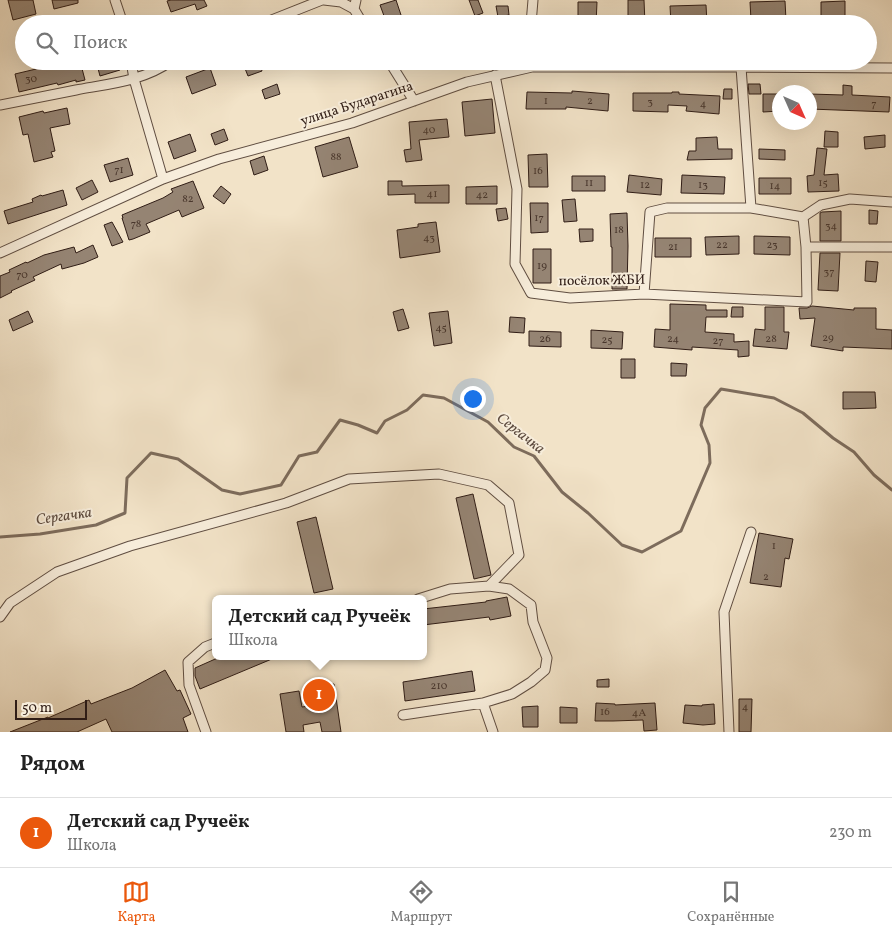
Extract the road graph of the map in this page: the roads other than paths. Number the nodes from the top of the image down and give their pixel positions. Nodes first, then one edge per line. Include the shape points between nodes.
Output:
1 (115, 0) edge
2 (323, 0) edge
3 (356, 0) edge
4 (533, 0) edge
5 (354, 9) junction
6 (120, 15) edge
7 (285, 15) edge
8 (358, 15) edge
9 (532, 15) edge
10 (877, 68) edge
11 (892, 68) edge
12 (132, 70) edge
13 (156, 70) edge
14 (395, 70) edge
15 (514, 70) edge
16 (741, 70) edge
17 (495, 76) junction
18 (134, 79) junction
19 (414, 101) junction
20 (0, 105) edge
21 (163, 179) junction
22 (892, 202) edge
23 (750, 208) junction
24 (803, 217) junction
25 (806, 247) junction
26 (892, 247) edge
27 (0, 253) edge
28 (644, 294) junction
29 (751, 532) dead end
30 (489, 586) junction
31 (427, 596) edge
32 (0, 617) edge
33 (212, 644) edge
34 (483, 703) junction
35 (403, 714) dead end
36 (206, 732) edge
37 (493, 732) edge
38 (729, 732) edge

1 - 6 street
2 - 5 street via 341,2
2 - 7 street
3 - 5 street
4 - 9 street
5 - 8 street
10 - 11 street, улица Бударагина
12 - 18 street
13 - 18 street
14 - 19 street
15 - 17 street, улица Бударагина
16 - 23 street
17 - 19 street, улица Бударагина via 467,82
17 - 28 street, посёлок ЖБИ via 518,189 515,264 531,293 570,298
18 - 20 street
18 - 21 street
19 - 21 street, улица Бударагина via 352,123 219,159
21 - 27 street, улица Бударагина
22 - 24 street via 850,199 821,205
23 - 24 street
23 - 28 street via 667,208 650,212
24 - 25 street
25 - 26 street
25 - 28 street, посёлок ЖБИ via 807,302
29 - 38 street via 724,612
30 - 31 street via 450,589
30 - 32 street via 520,555 509,503 488,485 439,474 349,479 286,503 130,546 57,572 10,603
30 - 34 street via 509,589 531,604 533,622 547,658 545,670 531,682 512,694
33 - 36 street via 188,662 189,685
34 - 35 street
34 - 37 street

